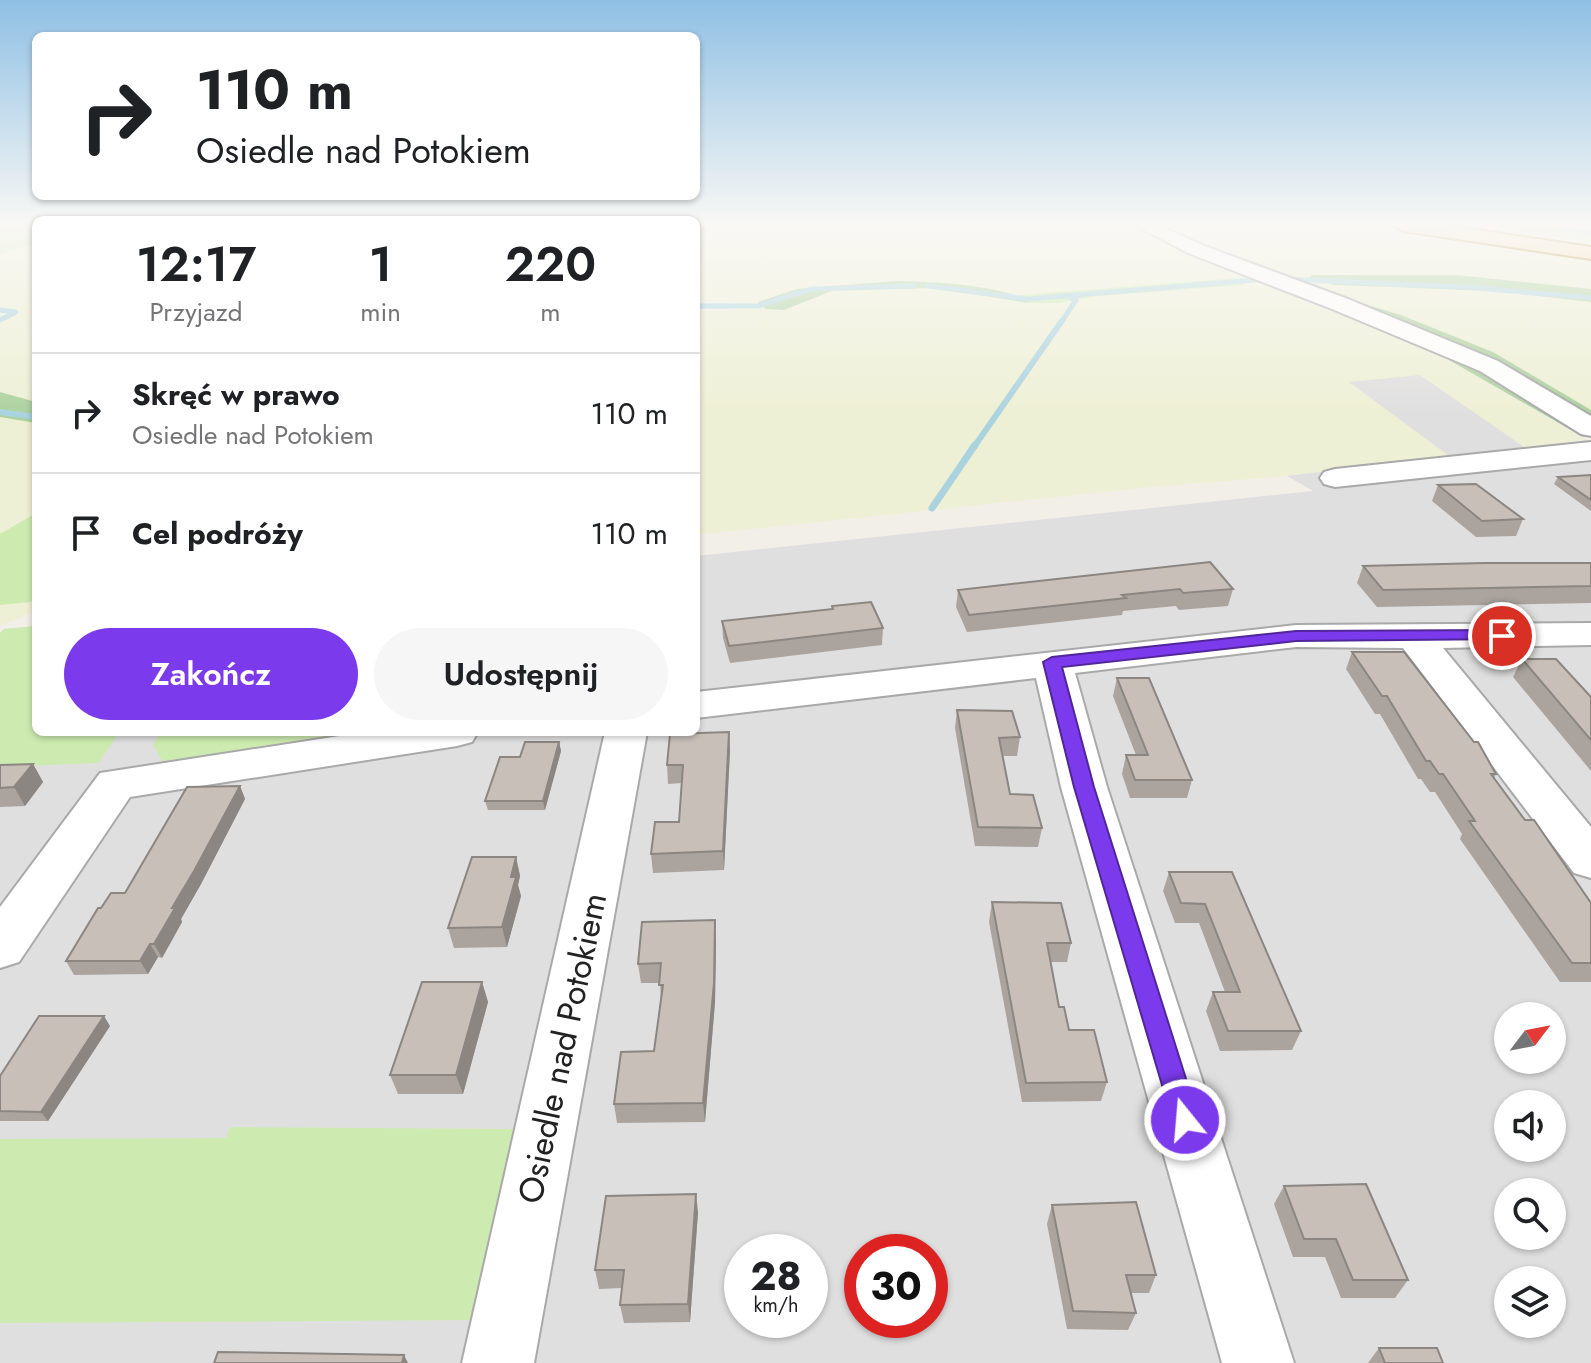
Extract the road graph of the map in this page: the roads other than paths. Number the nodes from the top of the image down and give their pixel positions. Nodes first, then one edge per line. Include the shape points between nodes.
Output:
1 (1299, 289) edge
2 (1591, 428) edge
3 (1591, 451) edge
4 (1335, 478) dead end
5 (1591, 634) edge
6 (1414, 637) junction
7 (1052, 662) junction
8 (700, 705) edge
9 (431, 736) edge
10 (625, 736) edge
11 (1591, 860) edge
12 (0, 947) edge
13 (498, 1363) edge
14 (1258, 1363) edge

1 - 2 street via 1489,366
3 - 4 street
5 - 6 street
6 - 7 street via 1296,636
6 - 11 street
7 - 8 street
7 - 14 street via 1084,787
9 - 12 street via 116,784
10 - 13 street, Osiedle nad Potokiem

